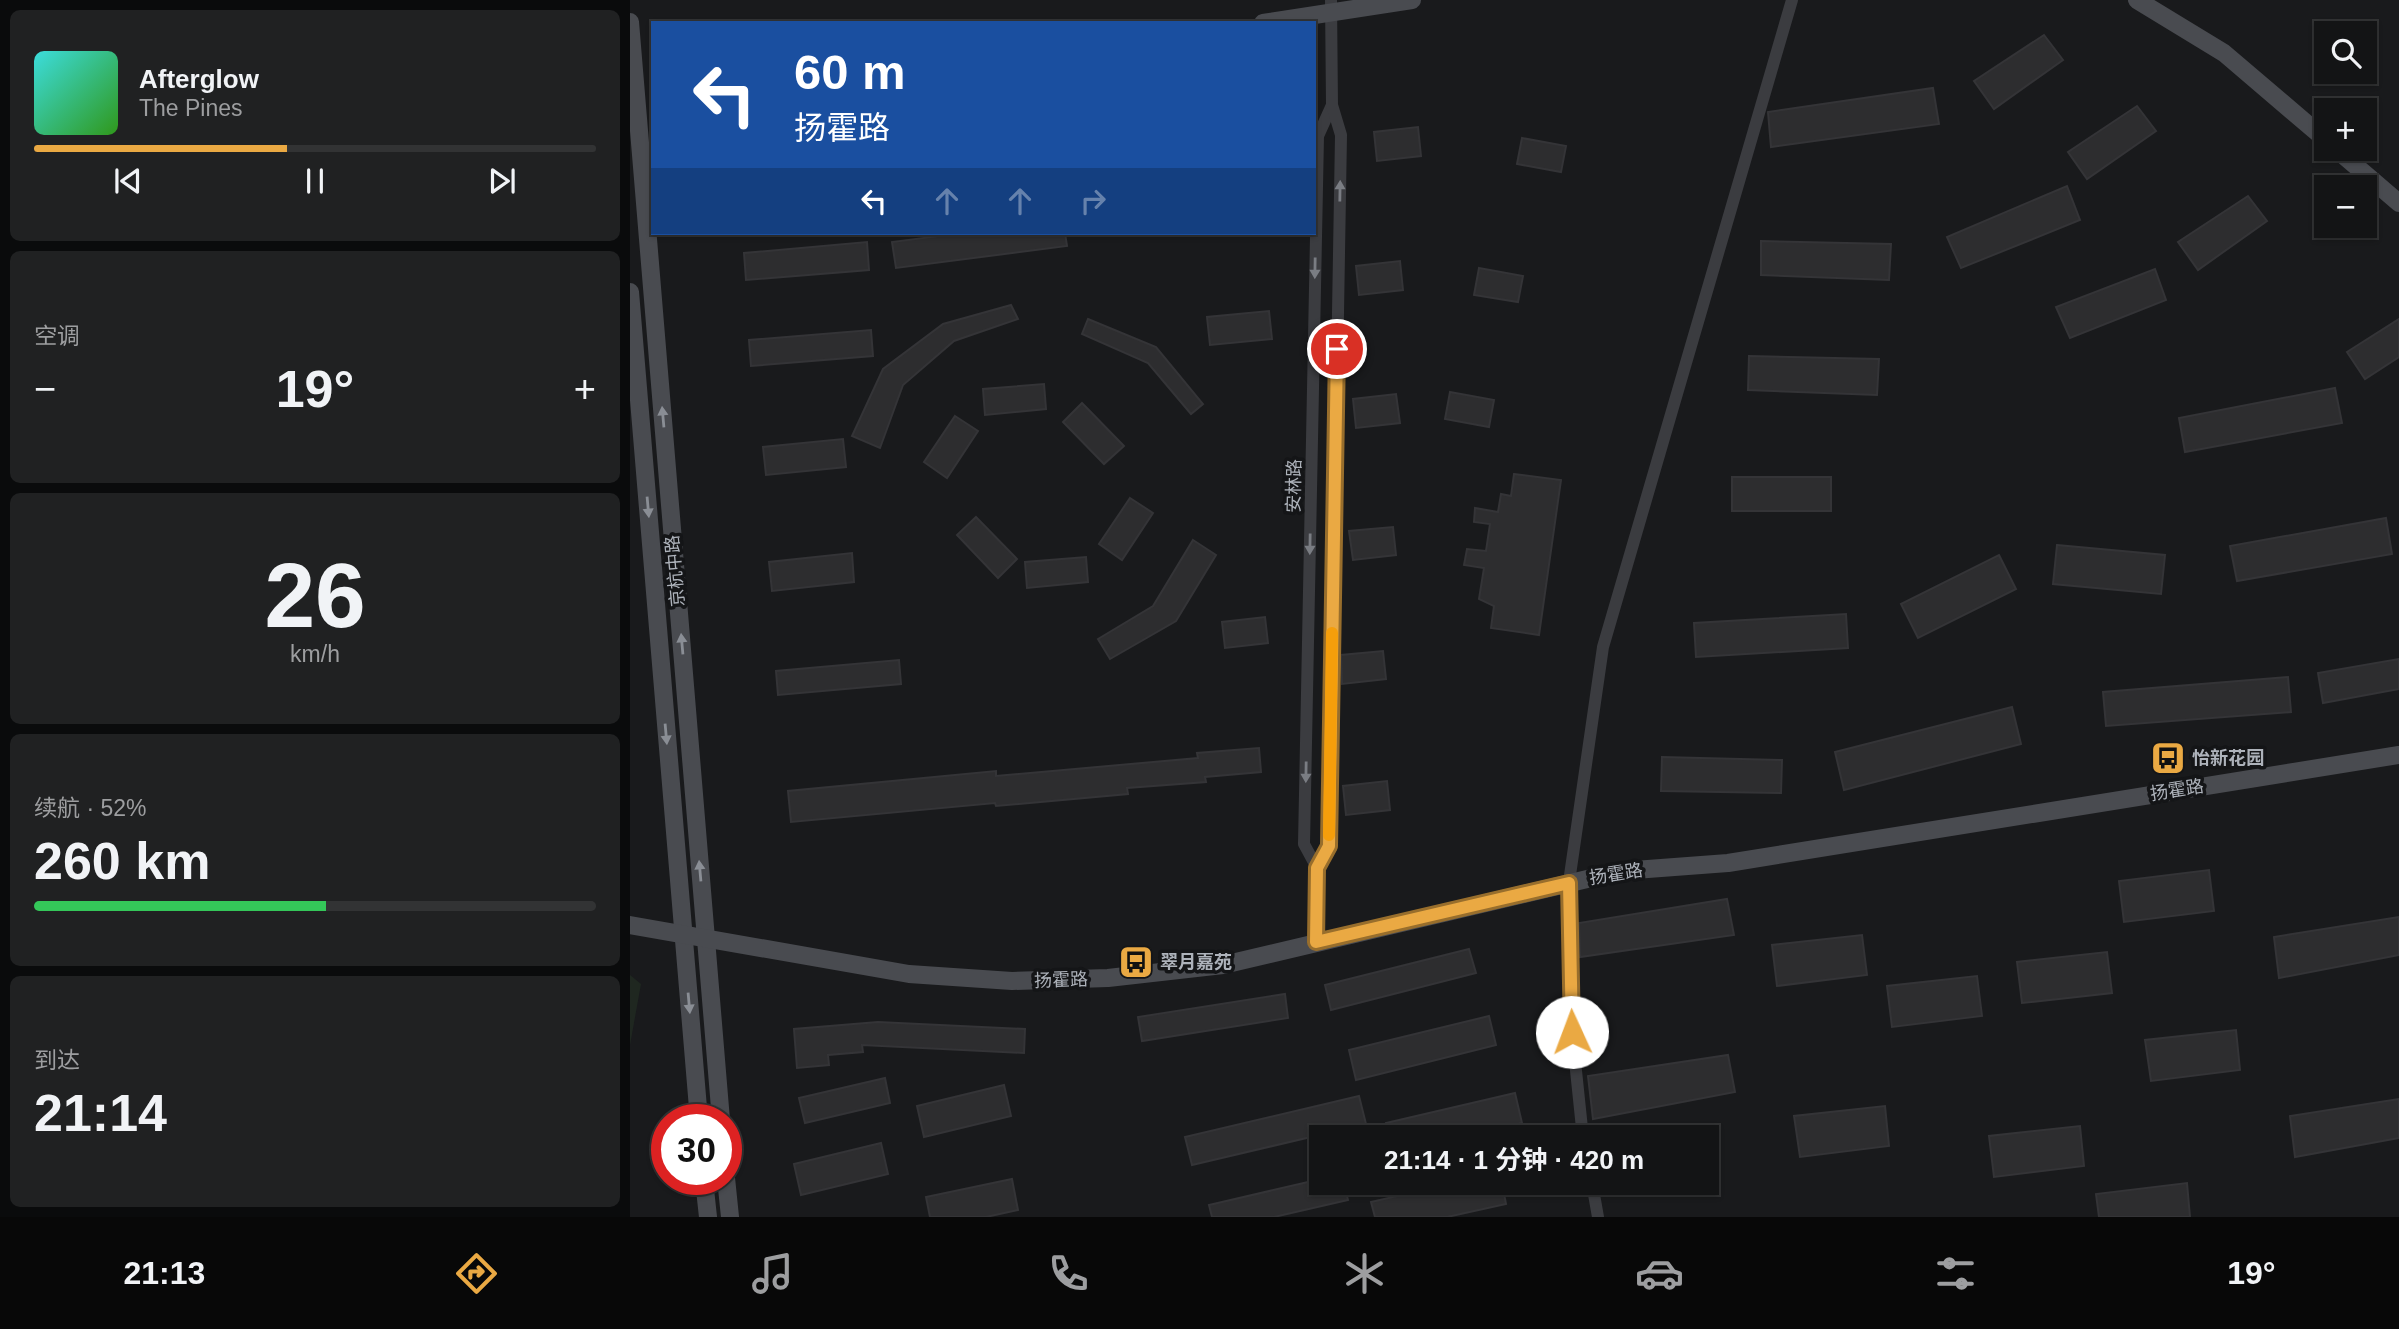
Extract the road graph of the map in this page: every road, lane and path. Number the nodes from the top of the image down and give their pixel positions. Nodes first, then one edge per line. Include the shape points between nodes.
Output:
1 (1412, 0) edge
2 (1792, 0) edge
3 (2137, 0) edge
4 (1331, 7) edge
5 (1272, 21) edge
6 (630, 22) edge
7 (1332, 105) junction
8 (640, 109) edge
9 (2314, 130) edge
10 (2350, 161) edge
11 (2399, 203) edge
12 (630, 292) edge
13 (1335, 455) junction
14 (1312, 458) junction
15 (2399, 755) edge
16 (1317, 868) junction
17 (1569, 883) junction
18 (630, 925) edge
19 (683, 935) junction
20 (706, 939) junction
21 (1316, 942) junction
22 (698, 1104) edge
23 (720, 1104) edge
24 (1582, 1125) edge
25 (706, 1195) edge
26 (728, 1195) edge
27 (1593, 1195) edge
28 (708, 1217) edge
29 (730, 1217) edge
30 (1598, 1217) edge

1 - 4 street
2 - 17 street via 1603,647
3 - 9 street via 2224,53
4 - 5 street
4 - 7 street, 安林路
6 - 8 street, 京杭中路
13 -> 7 street, 安林路 via 1340,135
7 -> 14 street, 安林路 via 1318,136
20 -> 8 street, 京杭中路
10 - 11 street
12 -> 19 street, 京杭中路
13 - 14 street
13 - 16 street, 安林路 via 1329,846
14 -> 16 street, 安林路 via 1304,844
15 - 17 street, 扬霍路 via 1728,863 1621,871
16 - 21 street, 安林路
17 - 21 street, 扬霍路
17 - 24 street via 1572,1032
18 - 19 street, 扬霍路
19 - 20 street, 扬霍路
19 -> 22 street, 京杭中路
20 - 21 street, 扬霍路 via 909,974 1012,981 1108,978 1223,965
20 - 23 street, 京杭中路
25 - 28 street
26 - 29 street
27 - 30 street

